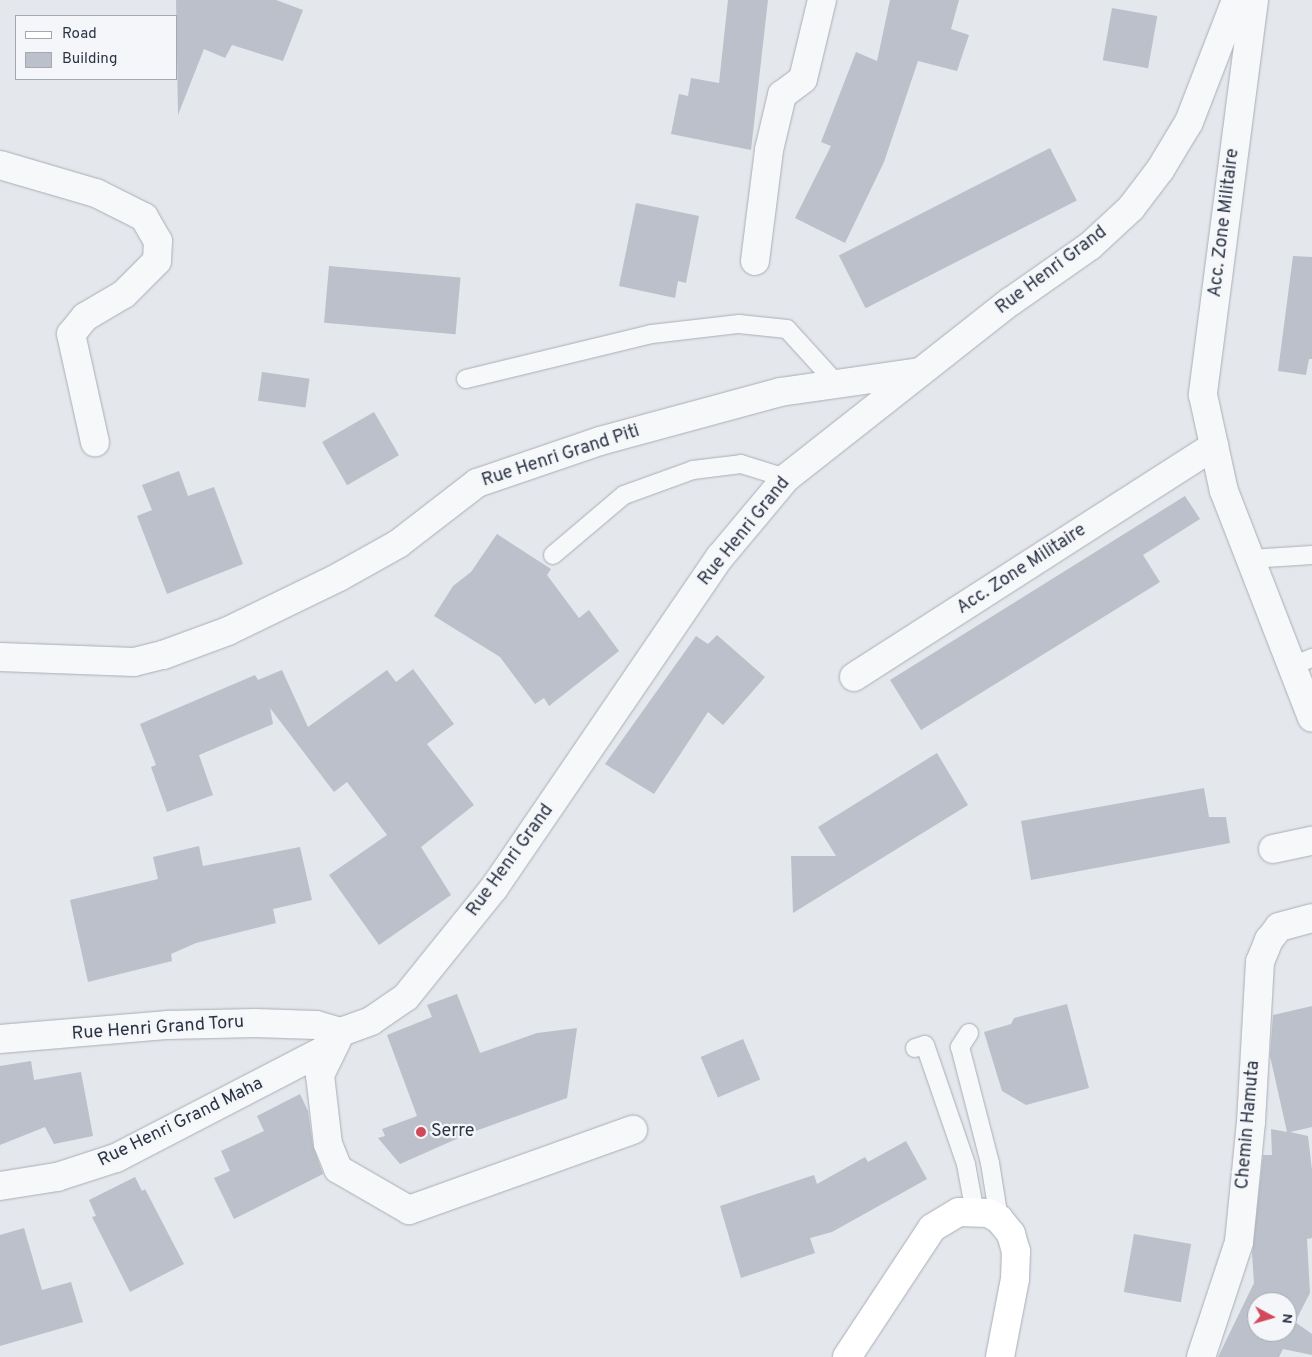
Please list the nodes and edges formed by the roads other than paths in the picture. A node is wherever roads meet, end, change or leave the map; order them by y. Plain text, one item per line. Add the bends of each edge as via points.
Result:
1 (822, 0) edge
2 (1236, 0) edge
3 (1254, 0) edge
4 (0, 165) edge
5 (755, 261) dead end
6 (922, 372) junction
7 (466, 379) dead end
8 (837, 384) junction
9 (95, 442) dead end
10 (1214, 446) junction
11 (786, 478) junction
12 (553, 555) dead end
13 (1312, 555) edge
14 (1250, 559) junction
15 (0, 657) edge
16 (1302, 662) edge
17 (854, 677) dead end
18 (1312, 718) edge
19 (1312, 841) edge
20 (1273, 849) dead end
21 (1312, 918) edge
22 (969, 1033) dead end
23 (328, 1035) junction
24 (0, 1039) edge
25 (915, 1048) dead end
26 (633, 1130) dead end
27 (0, 1186) edge
28 (987, 1216) junction
29 (848, 1357) edge
30 (1000, 1357) edge
31 (1201, 1357) edge

1 - 5 street via 803,79 782,95 769,150
2 - 6 street, Rue Henri Grand via 1189,122 1160,170 1131,208 1090,246 1010,302
3 - 10 street, Acc. Zone Militaire via 1203,395
4 - 9 street via 96,193 144,217 158,241 157,261 124,294 85,317 71,334
6 - 8 street, Rue Henri Grand Piti
6 - 11 street, Rue Henri Grand
7 - 8 lane via 652,334 739,324 787,329
8 - 15 street, Rue Henri Grand Piti via 780,392 600,441 477,483 398,544 339,578 228,630 163,655 134,662
10 - 14 street, Acc. Zone Militaire via 1224,491
10 - 17 street, Acc. Zone Militaire
11 - 12 lane via 741,464 693,470 624,496
11 - 23 street, Rue Henri Grand via 720,557 494,888 406,996 371,1021
13 - 14 lane
14 - 16 street, Acc. Zone Militaire
16 - 18 street, Acc. Zone Militaire
19 - 20 street
21 - 31 street, Chemin Hamuta via 1279,927 1269,940 1260,962 1251,1122 1239,1242
22 - 28 lane via 960,1047 990,1163
23 - 24 street, Rue Henri Grand Toru via 168,1026
23 - 26 street via 320,1075 328,1144 338,1169 364,1187 409,1210
23 - 27 street, Rue Henri Grand Maha via 116,1158 57,1177
25 - 28 lane via 925,1044
28 - 29 main road via 959,1212 932,1228
28 - 30 main road via 1011,1234 1016,1251 1015,1279

